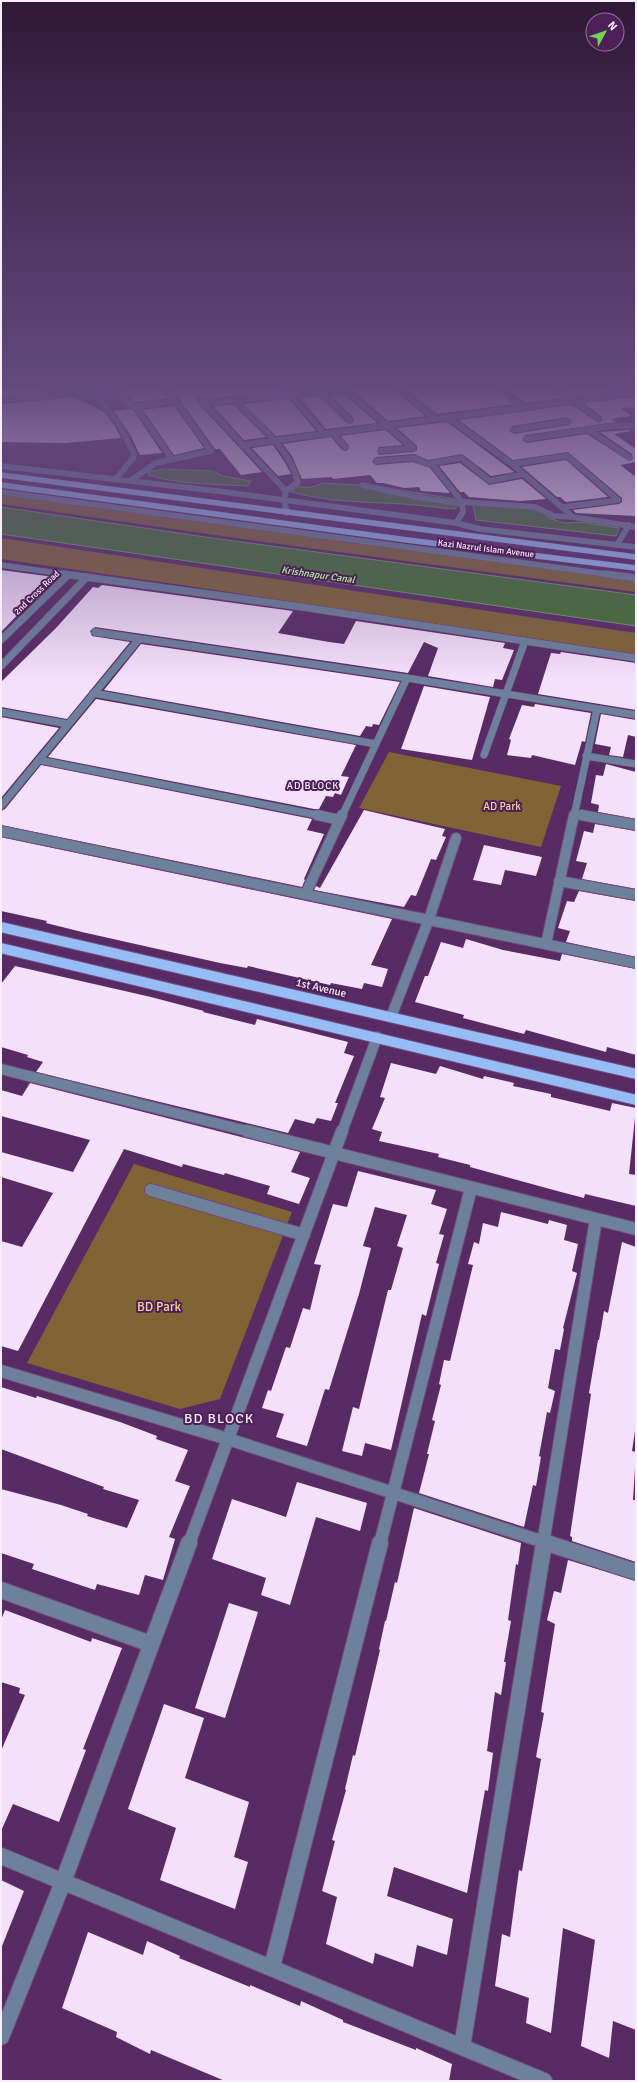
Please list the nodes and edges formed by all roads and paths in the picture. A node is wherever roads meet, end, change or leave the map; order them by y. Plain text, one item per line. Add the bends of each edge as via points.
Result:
1 (10, 486) edge
2 (85, 486) edge
3 (166, 486) edge
4 (281, 486) edge
5 (292, 486) edge
6 (367, 486) edge
7 (449, 486) edge
8 (538, 486) edge
9 (602, 486) edge
10 (286, 491) junction
11 (1, 492) edge
12 (284, 500) junction
13 (462, 503) junction
14 (564, 507) junction
15 (287, 513) junction
16 (573, 517) junction
17 (456, 523) junction
18 (629, 525) junction
19 (636, 527) edge
20 (617, 545) junction
21 (636, 547) edge
22 (636, 557) edge
23 (1, 565) edge
24 (636, 568) edge
25 (68, 575) junction
26 (87, 577) junction
27 (636, 578) edge
28 (95, 632) dead end
29 (139, 639) junction
30 (1, 640) edge
31 (525, 641) junction
32 (636, 658) edge
33 (2, 663) edge
34 (407, 678) junction
35 (93, 693) junction
36 (506, 694) junction
37 (596, 708) junction
38 (1, 712) edge
39 (636, 715) edge
40 (68, 724) junction
41 (376, 744) junction
42 (484, 755) dead end
43 (586, 756) junction
44 (39, 760) junction
45 (636, 764) edge
46 (1, 806) edge
47 (574, 814) junction
48 (340, 820) junction
49 (636, 825) edge
50 (1, 830) edge
51 (456, 838) dead end
52 (559, 881) junction
53 (306, 893) junction
54 (636, 895) edge
55 (429, 918) junction
56 (1, 927) edge
57 (546, 944) junction
58 (1, 948) edge
59 (636, 963) edge
60 (391, 1017) junction
61 (377, 1037) junction
62 (1, 1069) edge
63 (636, 1074) edge
64 (636, 1100) edge
65 (334, 1153) junction
66 (471, 1188) junction
67 (151, 1190) dead end
68 (596, 1219) junction
69 (636, 1229) edge
70 (304, 1235) junction
71 (1, 1371) edge
72 (228, 1439) junction
73 (393, 1493) junction
74 (544, 1542) junction
75 (636, 1572) edge
76 (1, 1590) edge
77 (151, 1644) junction
78 (1, 1856) edge
79 (62, 1882) junction
80 (272, 1967) junction
81 (1, 2037) edge
82 (462, 2047) junction
83 (544, 2081) edge

1 - 24 main road, Kazi Nazrul Islam Avenue
2 - 15 main road, Kazi Nazrul Islam Avenue
3 - 12 street, Kazi Nazrul Islam Avenue
4 - 10 street
5 - 10 street
6 - 13 street via 416,497
7 - 13 street
8 - 14 street
9 - 14 street via 618,500
10 - 12 street
11 - 27 street, Kazi Nazrul Islam Avenue
12 - 15 street
12 - 17 street, Kazi Nazrul Islam Avenue
13 - 16 street via 535,507 554,516
13 - 17 street via 463,512
14 - 16 street
15 - 22 main road, Kazi Nazrul Islam Avenue
16 - 18 street
17 - 20 street, Kazi Nazrul Islam Avenue via 480,529
18 - 19 street
18 - 20 street
20 - 21 street, Kazi Nazrul Islam Avenue
23 - 25 street
25 - 26 street
25 - 30 street, 2nd Cross Road
26 - 31 street
26 - 33 street
28 - 29 street
29 - 34 street
29 - 35 street
31 - 32 street
31 - 36 street
34 - 36 street
34 - 41 street
35 - 40 street
35 - 41 street
36 - 37 street
36 - 42 street
37 - 39 street
37 - 43 street
38 - 40 street
40 - 44 street
41 - 48 street
43 - 45 street
43 - 47 street
44 - 46 street
44 - 48 street
47 - 49 street
47 - 52 street
48 - 53 street
50 - 53 street
51 - 55 street
52 - 54 street
52 - 57 street
53 - 55 street
55 - 57 street
55 - 60 street
56 - 60 main road, 1st Avenue
57 - 59 street
58 - 61 main road
60 - 63 main road, 1st Avenue
61 - 64 main road
61 - 65 street
62 - 65 street
65 - 66 street
65 - 70 street
66 - 68 street
66 - 73 street
67 - 70 street
68 - 69 street
68 - 74 street
70 - 72 street
71 - 72 street
72 - 73 street
72 - 77 street
73 - 74 street
73 - 80 street
74 - 75 street
74 - 82 street
76 - 77 street
77 - 79 street
78 - 79 street
79 - 80 street
79 - 81 street
80 - 82 street
82 - 83 street

